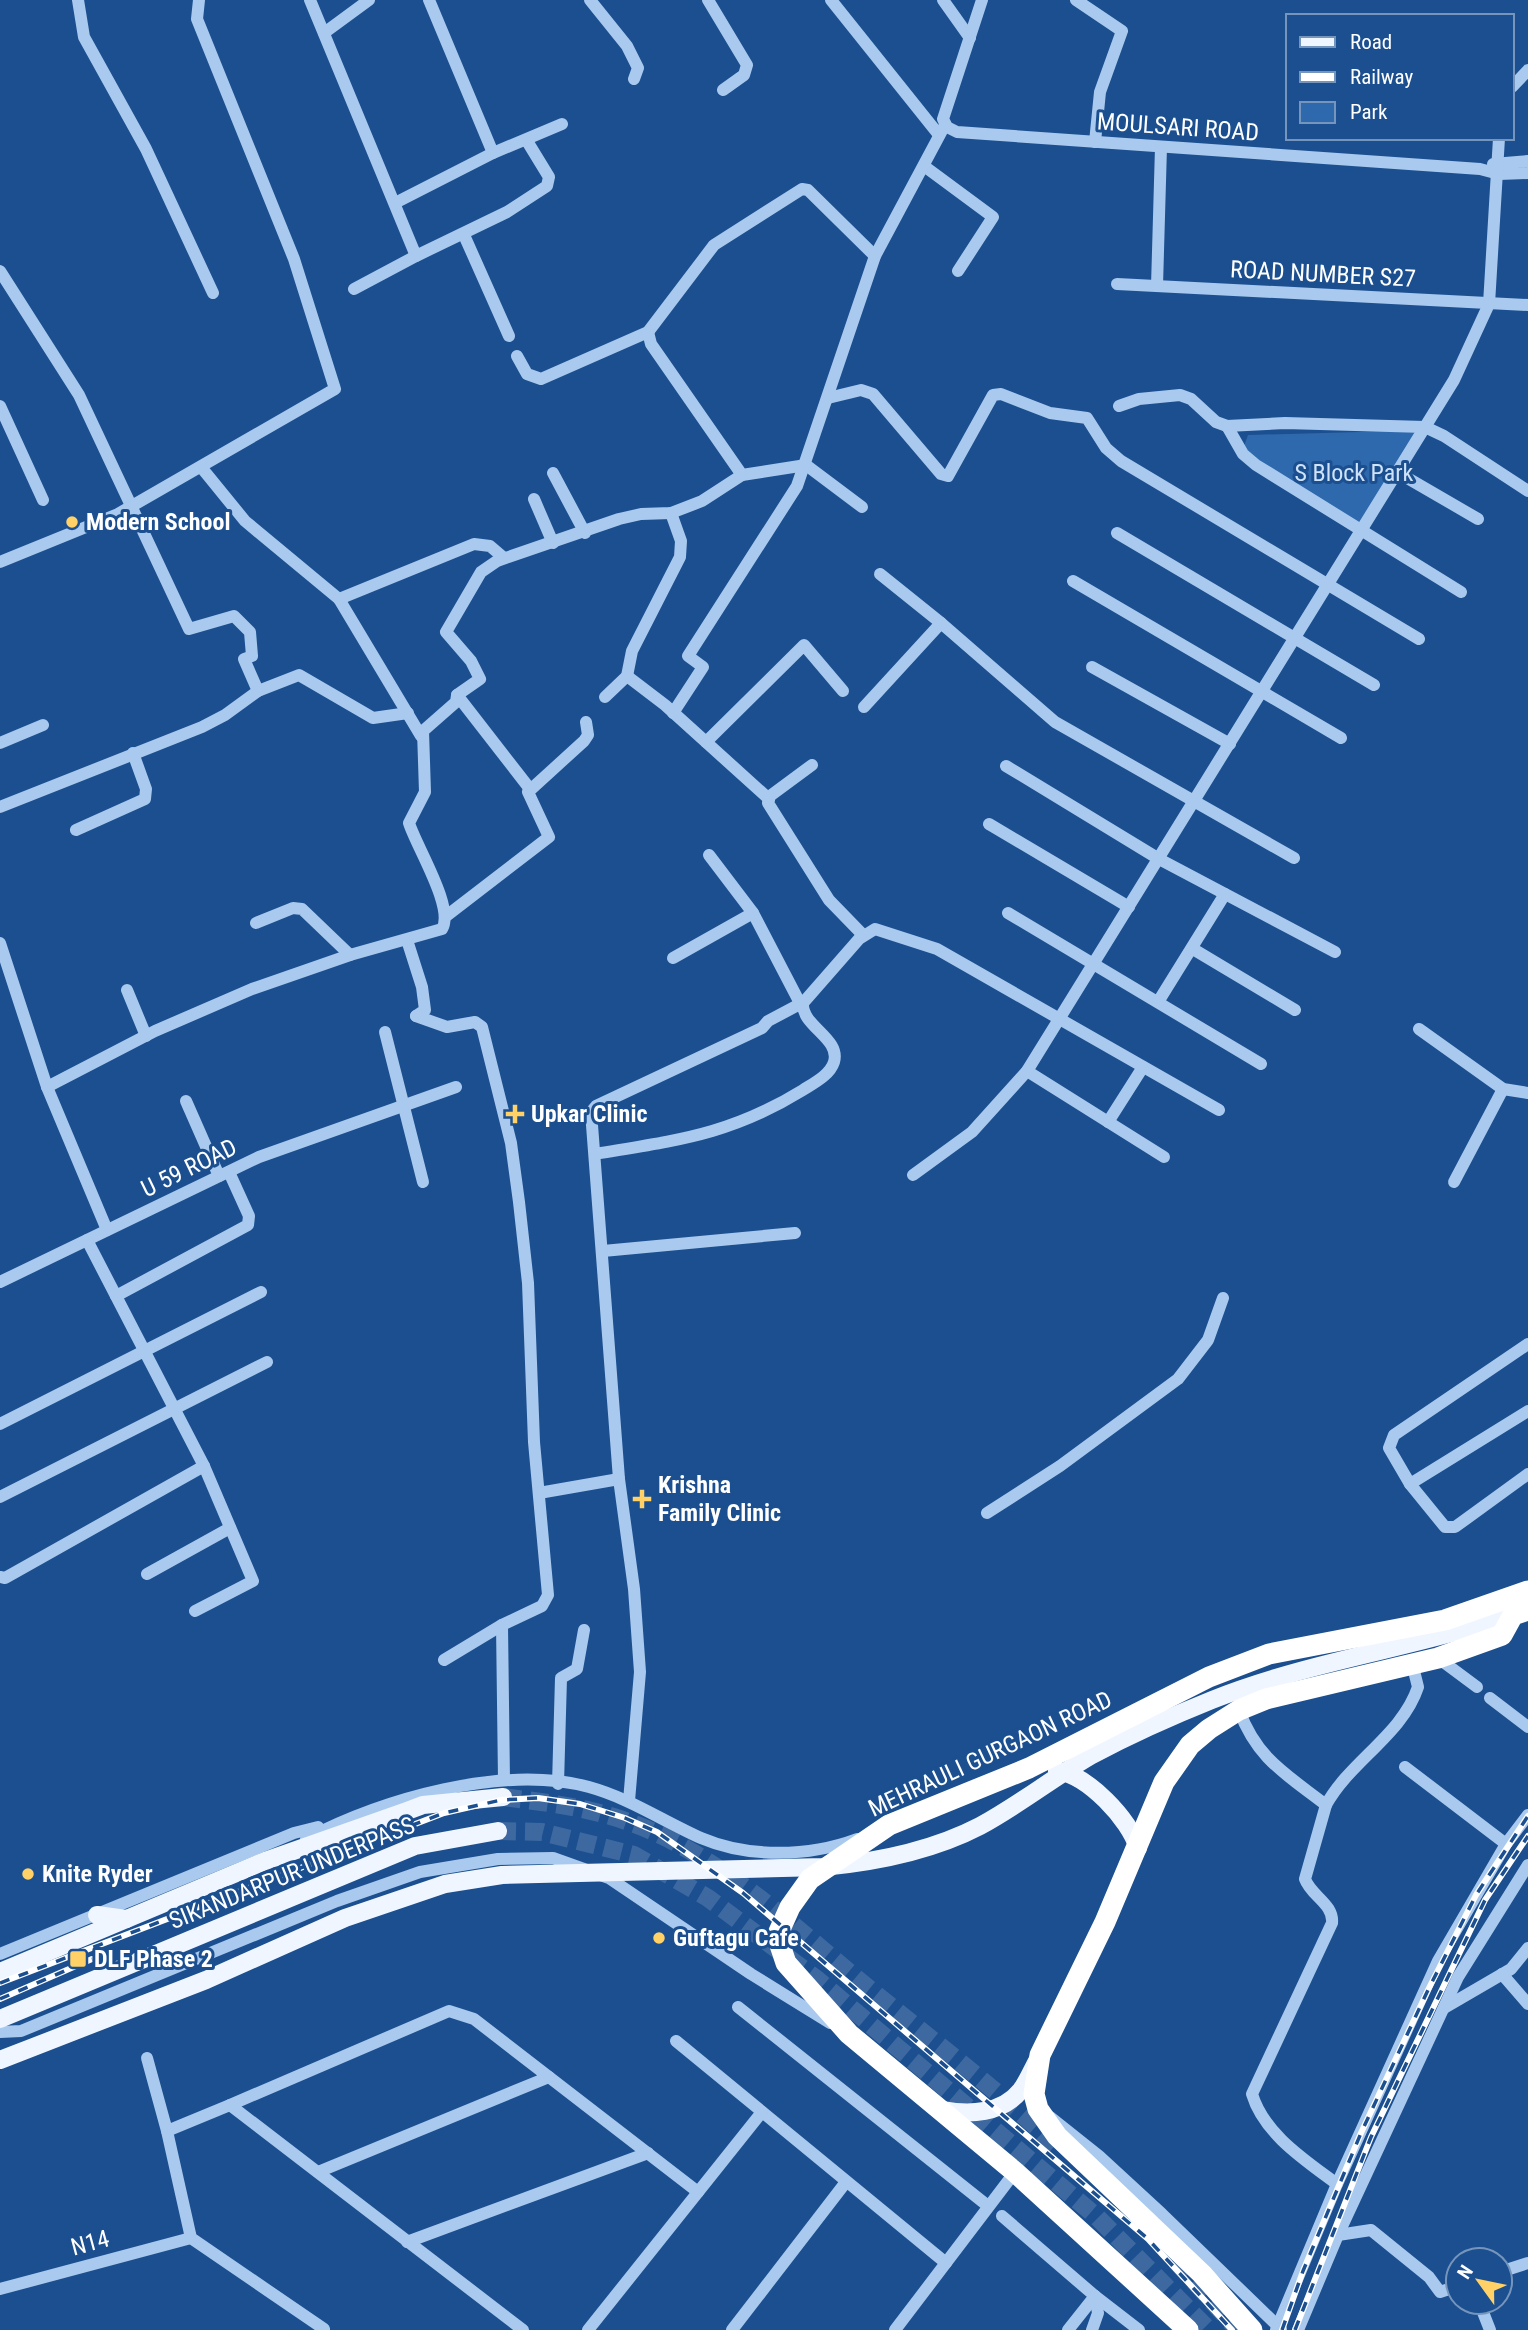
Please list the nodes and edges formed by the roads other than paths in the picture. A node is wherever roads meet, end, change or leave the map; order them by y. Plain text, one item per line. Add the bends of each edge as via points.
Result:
1 (78, 0) edge
2 (200, 0) edge
3 (310, 0) edge
4 (369, 0) edge
5 (429, 0) edge
6 (590, 0) edge
7 (708, 0) edge
8 (831, 0) edge
9 (943, 0) edge
10 (982, 0) edge
11 (1076, 0) edge
12 (324, 33) junction
13 (970, 38) junction
14 (1528, 70) edge
15 (634, 79) dead end
16 (1514, 85) edge
17 (723, 90) dead end
18 (562, 124) dead end
19 (942, 130) junction
20 (1499, 140) edge
21 (527, 141) junction
22 (1096, 142) junction
23 (1161, 147) junction
24 (493, 153) junction
25 (1528, 162) edge
26 (924, 166) junction
27 (1499, 168) junction
28 (1528, 173) edge
29 (395, 203) junction
30 (464, 235) junction
31 (416, 256) junction
32 (875, 256) junction
33 (0, 271) edge
34 (958, 271) dead end
35 (1116, 284) dead end
36 (1157, 286) junction
37 (354, 289) dead end
38 (213, 293) dead end
39 (1489, 304) junction
40 (1528, 305) edge
41 (648, 332) junction
42 (509, 335) dead end
43 (517, 356) dead end
44 (828, 398) junction
45 (0, 406) edge
46 (1119, 406) dead end
47 (1227, 426) junction
48 (1425, 427) junction
49 (806, 465) junction
50 (201, 467) junction
51 (1397, 472) junction
52 (553, 474) dead end
53 (742, 475) junction
54 (1528, 491) edge
55 (534, 499) dead end
56 (43, 500) dead end
57 (131, 507) junction
58 (862, 507) dead end
59 (671, 513) junction
60 (1478, 519) dead end
61 (1361, 531) junction
62 (585, 533) junction
63 (1117, 533) dead end
64 (553, 543) junction
65 (504, 558) junction
66 (0, 562) edge
67 (880, 574) dead end
68 (1073, 582) dead end
69 (1328, 585) junction
70 (1461, 592) dead end
71 (339, 599) junction
72 (941, 623) junction
73 (1294, 639) junction
74 (1419, 639) dead end
75 (1093, 667) dead end
76 (627, 676) junction
77 (1374, 685) dead end
78 (258, 691) junction
79 (843, 691) dead end
80 (1263, 691) junction
81 (457, 695) junction
82 (604, 697) dead end
83 (864, 707) dead end
84 (673, 712) junction
85 (408, 713) junction
86 (586, 722) dead end
87 (43, 724) dead end
88 (421, 736) junction
89 (1340, 738) dead end
90 (706, 741) junction
91 (0, 743) edge
92 (1230, 744) junction
93 (133, 753) junction
94 (812, 765) dead end
95 (1006, 766) dead end
96 (530, 789) junction
97 (769, 799) junction
98 (1194, 802) junction
99 (0, 807) edge
100 (989, 824) dead end
101 (76, 830) dead end
102 (709, 855) dead end
103 (1294, 858) dead end
104 (1159, 859) junction
105 (1225, 894) junction
106 (1129, 906) junction
107 (753, 912) junction
108 (1008, 913) dead end
109 (445, 917) junction
110 (256, 923) dead end
111 (863, 935) junction
112 (407, 940) junction
113 (0, 943) edge
114 (1193, 949) junction
115 (1335, 952) dead end
116 (350, 955) junction
117 (673, 958) dead end
118 (1095, 963) junction
119 (127, 990) dead end
120 (1158, 1002) junction
121 (801, 1006) junction
122 (1295, 1010) dead end
123 (1060, 1019) junction
124 (1419, 1029) dead end
125 (385, 1032) dead end
126 (146, 1036) junction
127 (1261, 1064) dead end
128 (1143, 1067) junction
129 (1027, 1071) junction
130 (47, 1087) junction
131 (456, 1087) dead end
132 (1503, 1089) junction
133 (1528, 1093) edge
134 (186, 1101) dead end
135 (402, 1107) junction
136 (1219, 1110) dead end
137 (1108, 1122) junction
138 (596, 1154) junction
139 (1164, 1157) dead end
140 (224, 1174) junction
141 (913, 1175) dead end
142 (423, 1182) dead end
143 (1454, 1182) dead end
144 (107, 1230) junction
145 (795, 1233) dead end
146 (88, 1240) junction
147 (603, 1251) junction
148 (0, 1282) edge
149 (261, 1292) dead end
150 (116, 1296) junction
151 (1223, 1298) dead end
152 (1528, 1344) edge
153 (144, 1349) junction
154 (267, 1362) dead end
155 (175, 1409) junction
156 (1528, 1410) edge
157 (0, 1424) edge
158 (204, 1466) junction
159 (1528, 1474) edge
160 (619, 1479) junction
161 (1410, 1485) junction
162 (540, 1493) junction
163 (0, 1497) edge
164 (986, 1513) dead end
165 (230, 1528) junction
166 (147, 1574) dead end
167 (0, 1577) edge
168 (1528, 1591) edge
169 (195, 1611) dead end
170 (1520, 1613) edge
171 (502, 1625) junction
172 (584, 1630) dead end
173 (1438, 1658) junction
174 (444, 1660) dead end
175 (1412, 1663) junction
176 (1477, 1687) dead end
177 (1490, 1698) dead end
178 (1239, 1710) junction
179 (1528, 1727) edge
180 (1405, 1767) dead end
181 (1029, 1768) junction
182 (558, 1784) junction
183 (504, 1789) junction
184 (629, 1801) junction
185 (1326, 1805) junction
186 (1528, 1815) edge
187 (340, 1822) junction
188 (890, 1825) junction
189 (498, 1831) tunnel mouth
190 (1506, 1844) junction
191 (1138, 1848) junction
192 (265, 1861) junction
193 (1528, 1865) edge
194 (97, 1915) junction
195 (126, 1919) junction
196 (1528, 1948) edge
197 (0, 1954) edge
198 (1514, 1966) junction
199 (1528, 1967) edge
200 (0, 1972) edge
201 (1502, 1975) junction
202 (1528, 2004) edge
203 (738, 2007) dead end
204 (1443, 2008) junction
205 (1, 2023) edge
206 (849, 2034) junction
207 (676, 2041) dead end
208 (1040, 2054) junction
209 (147, 2058) dead end
210 (0, 2060) edge
211 (549, 2077) junction
212 (230, 2105) junction
213 (1038, 2109) junction
214 (943, 2110) junction
215 (762, 2112) junction
216 (167, 2132) junction
217 (648, 2153) junction
218 (318, 2172) junction
219 (1015, 2172) junction
220 (846, 2182) junction
221 (1337, 2184) junction
222 (698, 2192) junction
223 (988, 2206) junction
224 (1002, 2216) dead end
225 (1318, 2229) junction
226 (1338, 2235) junction
227 (191, 2238) junction
228 (407, 2242) junction
229 (946, 2263) junction
230 (0, 2289) edge
231 (1444, 2291) edge
232 (1095, 2296) junction
233 (1279, 2329) edge
234 (323, 2330) edge
235 (523, 2330) edge
236 (587, 2330) edge
237 (732, 2330) edge
238 (895, 2330) edge
239 (1068, 2330) edge
240 (1092, 2330) edge
241 (1139, 2330) edge
242 (1188, 2330) edge
243 (1252, 2330) edge
244 (1298, 2330) edge

1 - 38 street via 84,37 146,149
2 - 50 street via 197,19 294,259 335,389
3 - 12 street
4 - 12 street
5 - 24 street
6 - 15 street via 632,54 638,71
7 - 17 street via 747,65 744,75
8 - 19 street
9 - 13 street
10 - 13 street
11 - 22 street via 1122,31 1100,92
12 - 29 street
13 - 19 street
14 - 16 street
18 - 21 street
19 - 22 street, MOULSARI ROAD
19 - 26 street
20 - 27 street
21 - 24 street
21 - 30 street via 549,177 547,186
22 - 23 street, MOULSARI ROAD
23 - 27 street, MOULSARI ROAD
23 - 36 street
24 - 29 street
25 - 27 street, MOULSARI ROAD
26 - 32 street
26 - 34 street via 993,216
27 - 28 street, MOULSARI ROAD
27 - 39 street
29 - 31 street
30 - 31 street
30 - 42 street
31 - 37 street
32 - 41 street via 802,189 720,240
32 - 44 street
33 - 57 street via 79,395
35 - 36 street, ROAD NUMBER S27
36 - 39 street, ROAD NUMBER S27
39 - 40 street, ROAD NUMBER S27
39 - 48 street via 1454,380
41 - 43 street via 541,379 527,374
41 - 53 street via 651,344
44 - 49 street
44 - 69 street via 861,390 873,394 944,476 951,473 993,395 1050,413 1080,415 1121,461
45 - 56 street
46 - 47 street via 1139,399 1180,396
47 - 48 street
47 - 61 street via 1248,458
48 - 51 street
48 - 54 street
49 - 53 street
49 - 58 street
49 - 84 street via 786,508 688,656 704,667
50 - 57 street
50 - 71 street via 245,520
51 - 60 street
51 - 61 street
52 - 62 street
53 - 59 street via 702,501
55 - 64 street
57 - 66 street
57 - 78 street via 189,629 234,617 250,632 252,656 244,659
59 - 62 street via 629,516
59 - 76 street via 681,541 680,557 632,651
61 - 69 street
61 - 70 street
62 - 64 street
63 - 73 street
64 - 65 street
65 - 71 street via 490,546 474,544
65 - 81 street via 481,572 447,628 450,640 480,678
67 - 72 street
68 - 80 street
69 - 73 street
69 - 74 street
71 - 85 street
72 - 83 street
72 - 98 street via 1055,722
73 - 77 street
73 - 80 street
75 - 92 street
76 - 82 street
76 - 84 street
78 - 85 street via 299,675 373,718
78 - 93 street via 212,722
79 - 90 street via 804,645
80 - 89 street
80 - 92 street
81 - 88 street via 456,702
81 - 96 street
84 - 90 street
85 - 88 street
86 - 96 street via 584,741
87 - 91 street
88 - 109 street via 425,792 409,823 427,859
90 - 97 street
92 - 98 street
93 - 99 street
93 - 101 street via 145,799
94 - 97 street
95 - 104 street
96 - 109 street via 528,797 549,837
97 - 111 street via 769,806 829,900
98 - 103 street
98 - 104 street
100 - 106 street
102 - 107 street
104 - 105 street
104 - 106 street
105 - 114 street
105 - 115 street
106 - 118 street
107 - 117 street
107 - 121 street
108 - 118 street
109 - 112 street via 438,932
110 - 116 street via 293,908 302,909
111 - 121 street
111 - 123 street via 881,930 937,949
112 - 116 street
112 - 162 street via 424,998 425,1010 416,1016 440,1026 478,1023 500,1096 528,1283
113 - 130 street
114 - 120 street
114 - 122 street
116 - 126 street via 242,993
118 - 120 street
118 - 123 street
119 - 126 street
120 - 127 street
121 - 138 street via 596,1106 591,1116
121 - 138 street via 835,1054 831,1069 819,1080 776,1106 718,1131
123 - 128 street
123 - 129 street
124 - 132 street
125 - 135 street
126 - 130 street
128 - 136 street
128 - 137 street
129 - 137 street
129 - 141 street via 972,1132
130 - 144 street
131 - 135 street, U 59 ROAD
132 - 133 street
132 - 143 street
134 - 140 street
135 - 140 street, U 59 ROAD via 259,1157
135 - 142 street
137 - 139 street
138 - 147 street
140 - 144 street, U 59 ROAD
140 - 150 street via 249,1216 248,1225
144 - 146 street, U 59 ROAD
145 - 147 street
146 - 148 street, U 59 ROAD
146 - 150 street
147 - 160 street
149 - 153 street
150 - 153 street
151 - 164 street via 1208,1340 1178,1379 1060,1466
152 - 161 street via 1394,1435 1389,1448
153 - 155 street
153 - 157 street
154 - 155 street
155 - 158 street
155 - 163 street
156 - 161 street
158 - 165 street
158 - 167 street
159 - 161 street via 1450,1528 1440,1524
160 - 162 street
160 - 184 street via 640,1672
162 - 171 street via 548,1595 542,1606
165 - 166 street
165 - 169 street via 253,1581
168 - 181 highway, MEHRAULI GURGAON ROAD via 1445,1620 1269,1654 1209,1677
170 - 173 highway via 1502,1635
170 - 210 main road via 1451,1636 1276,1678 1212,1700 1093,1755 979,1826 931,1846 874,1862 823,1867 502,1875 445,1884 345,1918 206,1980
171 - 174 street
171 - 183 street
172 - 182 street via 577,1669 561,1678
173 - 175 highway
173 - 176 street
175 - 178 highway via 1266,1699
175 - 185 street via 1418,1686 1415,1696 1374,1749 1336,1787
177 - 179 street
178 - 185 street via 1257,1749
178 - 191 highway via 1190,1745 1164,1782
180 - 190 street
181 - 188 highway, MEHRAULI GURGAON ROAD
181 - 191 main road via 1063,1772 1093,1791 1124,1817
182 - 183 street
182 - 184 street via 586,1787
183 - 187 street via 409,1797
183 - 192 main road, SIKANDARPUR UNDERPASS via 423,1805
184 - 188 street via 702,1838 741,1851 817,1850
185 - 221 street via 1305,1879 1333,1915 1332,1923 1252,2094 1263,2119 1277,2134
186 - 190 street
187 - 192 street
187 - 194 street via 294,1833
188 - 206 highway, MEHRAULI GURGAON ROAD via 810,1879 777,1936 786,1963
189 - 205 main road, SIKANDARPUR UNDERPASS via 415,1846
190 - 221 street via 1438,1961
191 - 208 highway
192 - 195 main road, SIKANDARPUR UNDERPASS
193 - 204 street
194 - 195 main road
194 - 197 street
195 - 200 main road, SIKANDARPUR UNDERPASS
196 - 198 street
198 - 199 street
198 - 201 street
201 - 202 street
201 - 204 street
203 - 223 street
204 - 226 street
205 - 206 street via 21,2031 337,1901 421,1872 498,1858 553,1858 609,1878
206 - 214 highway, MEHRAULI GURGAON ROAD
207 - 215 street
208 - 213 highway via 1034,2094
208 - 214 main road via 1020,2092 991,2110 966,2114
209 - 216 street
211 - 212 street via 474,2019 449,2011
211 - 217 street
211 - 218 street
212 - 216 street
212 - 218 street
213 - 233 street via 1099,2156
213 - 243 highway via 1057,2136 1202,2274
214 - 219 highway, MEHRAULI GURGAON ROAD
215 - 220 street
215 - 222 street
216 - 227 street
217 - 222 street
217 - 228 street
218 - 228 street
219 - 223 street
219 - 242 highway, MEHRAULI GURGAON ROAD
220 - 229 street
220 - 237 street
221 - 225 street
222 - 236 street
223 - 229 street
224 - 232 street
225 - 226 street
225 - 233 street
226 - 231 street via 1371,2230 1429,2277 1440,2292
226 - 244 street
227 - 230 street, N14
227 - 234 street
228 - 235 street
229 - 238 street
232 - 239 street
232 - 240 street via 1098,2313
232 - 241 street

